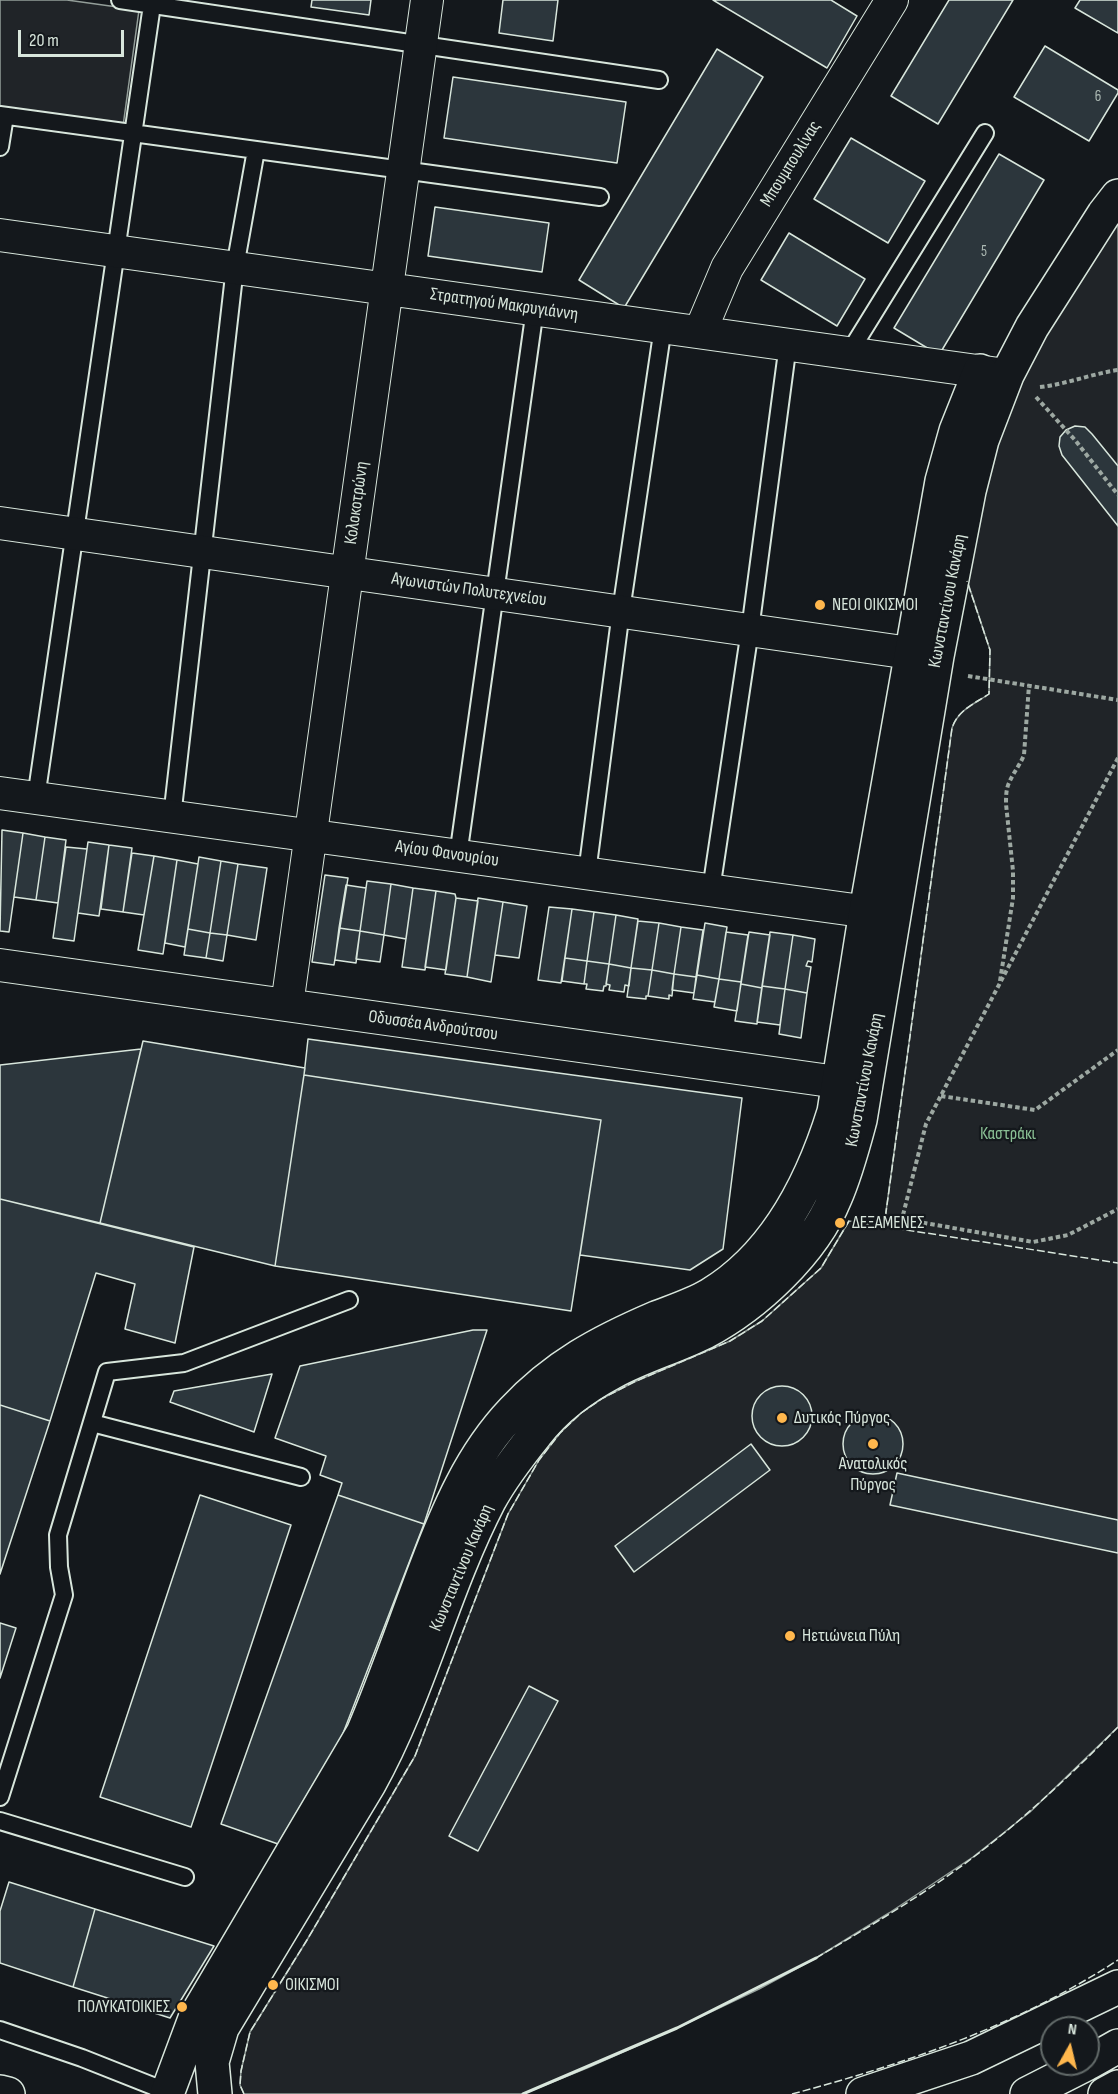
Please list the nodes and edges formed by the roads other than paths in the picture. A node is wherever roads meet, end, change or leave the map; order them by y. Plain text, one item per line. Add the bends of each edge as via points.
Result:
1 (120, 0) edge
2 (427, 0) edge
3 (892, 0) edge
4 (152, 5) junction
5 (421, 44) junction
6 (659, 80) dead end
7 (2, 116) edge
8 (985, 133) dead end
9 (134, 134) junction
10 (0, 147) edge
11 (256, 150) junction
12 (403, 170) junction
13 (1118, 196) edge
14 (600, 197) dead end
15 (0, 236) edge
16 (115, 251) junction
17 (235, 267) junction
18 (387, 288) junction
19 (535, 309) junction
20 (663, 327) junction
21 (699, 332) junction
22 (788, 344) junction
23 (849, 353) junction
24 (993, 373) junction
25 (0, 523) edge
26 (76, 534) junction
27 (203, 552) junction
28 (347, 572) junction
29 (496, 594) junction
30 (621, 611) junction
31 (750, 630) junction
32 (928, 660) junction
33 (0, 793) edge
34 (36, 798) junction
35 (172, 817) junction
36 (311, 836) junction
37 (458, 856) junction
38 (587, 873) junction
39 (711, 890) junction
40 (880, 913) junction
41 (0, 965) edge
42 (287, 1005) junction
43 (853, 1084) junction
44 (349, 1300) dead end
45 (92, 1423) junction
46 (301, 1477) dead end
47 (0, 1797) edge
48 (0, 1821) edge
49 (185, 1877) dead end
50 (1118, 1987) edge
51 (0, 2030) edge
52 (1118, 2046) edge
53 (1100, 2056) edge
54 (1062, 2076) edge
55 (1118, 2087) edge
56 (0, 2092) edge
57 (168, 2093) edge
58 (8, 2094) edge
59 (215, 2094) edge
60 (863, 2094) edge
61 (1027, 2094) edge
62 (1105, 2094) edge

1 - 4 lane
2 - 5 street, Κολοκοτρώνη
3 - 21 street, Μπουμπουλίνας via 728,268
4 - 5 lane
4 - 9 lane
5 - 6 lane
5 - 12 street, Κολοκοτρώνη
7 - 9 lane
7 - 10 lane
8 - 23 lane
9 - 11 lane
9 - 16 lane
11 - 12 lane
11 - 17 lane
12 - 14 lane
12 - 18 street, Κολοκοτρώνη
13 - 24 street, Κωνσταντίνου Κανάρη via 1032,327
15 - 16 street, Στρατηγού Μακρυγιάννη
16 - 17 street, Στρατηγού Μακρυγιάννη
16 - 26 lane
17 - 18 street, Στρατηγού Μακρυγιάννη
17 - 27 lane
18 - 19 street, Στρατηγού Μακρυγιάννη
18 - 28 street, Κολοκοτρώνη
19 - 20 street, Στρατηγού Μακρυγιάννη
19 - 29 lane
20 - 21 street, Στρατηγού Μακρυγιάννη
20 - 30 lane
21 - 22 street, Στρατηγού Μακρυγιάννη
22 - 23 street, Στρατηγού Μακρυγιάννη
22 - 31 lane
23 - 24 street, Στρατηγού Μακρυγιάννη
24 - 32 street, Κωνσταντίνου Κανάρη via 956,431 942,482
25 - 26 street, Αγωνιστών Πολυτεχνείου
26 - 27 street, Αγωνιστών Πολυτεχνείου
26 - 34 lane
27 - 28 street, Αγωνιστών Πολυτεχνείου
27 - 35 lane
28 - 29 street, Αγωνιστών Πολυτεχνείου
28 - 36 street, Κολοκοτρώνη
29 - 30 street, Αγωνιστών Πολυτεχνείου
29 - 37 lane
30 - 31 street, Αγωνιστών Πολυτεχνείου
30 - 38 lane
31 - 32 street, Αγωνιστών Πολυτεχνείου
31 - 39 lane
32 - 40 street, Κωνσταντίνου Κανάρη
33 - 34 street, Αγίου Φανουρίου
34 - 35 street, Αγίου Φανουρίου
35 - 36 street, Αγίου Φανουρίου
36 - 37 street, Αγίου Φανουρίου
36 - 42 street, Κολοκοτρώνη
37 - 38 street, Αγίου Φανουρίου
38 - 39 street, Αγίου Φανουρίου
39 - 40 street, Αγίου Φανουρίου
40 - 43 street, Κωνσταντίνου Κανάρη
41 - 42 street, Οδυσσέα Ανδρούτσου
42 - 43 street, Οδυσσέα Ανδρούτσου
43 - 57 street, Κωνσταντίνου Κανάρη via 834,1112 810,1177 789,1216 739,1274 697,1303 600,1344 567,1363 533,1391 492,1435 443,1522 363,1733 196,2016
43 - 59 street, Κωνσταντίνου Κανάρη via 852,1150 835,1198 797,1256 759,1295 705,1332 614,1372 566,1403 537,1431 490,1499 389,1748 222,2028 212,2062
44 - 45 lane via 184,1363 107,1372
45 - 46 lane
45 - 47 lane via 58,1535 58,1567 64,1595
48 - 49 lane
50 - 60 street via 971,2058
51 - 57 lane
52 - 53 street
54 - 61 street
55 - 62 street
56 - 58 street

